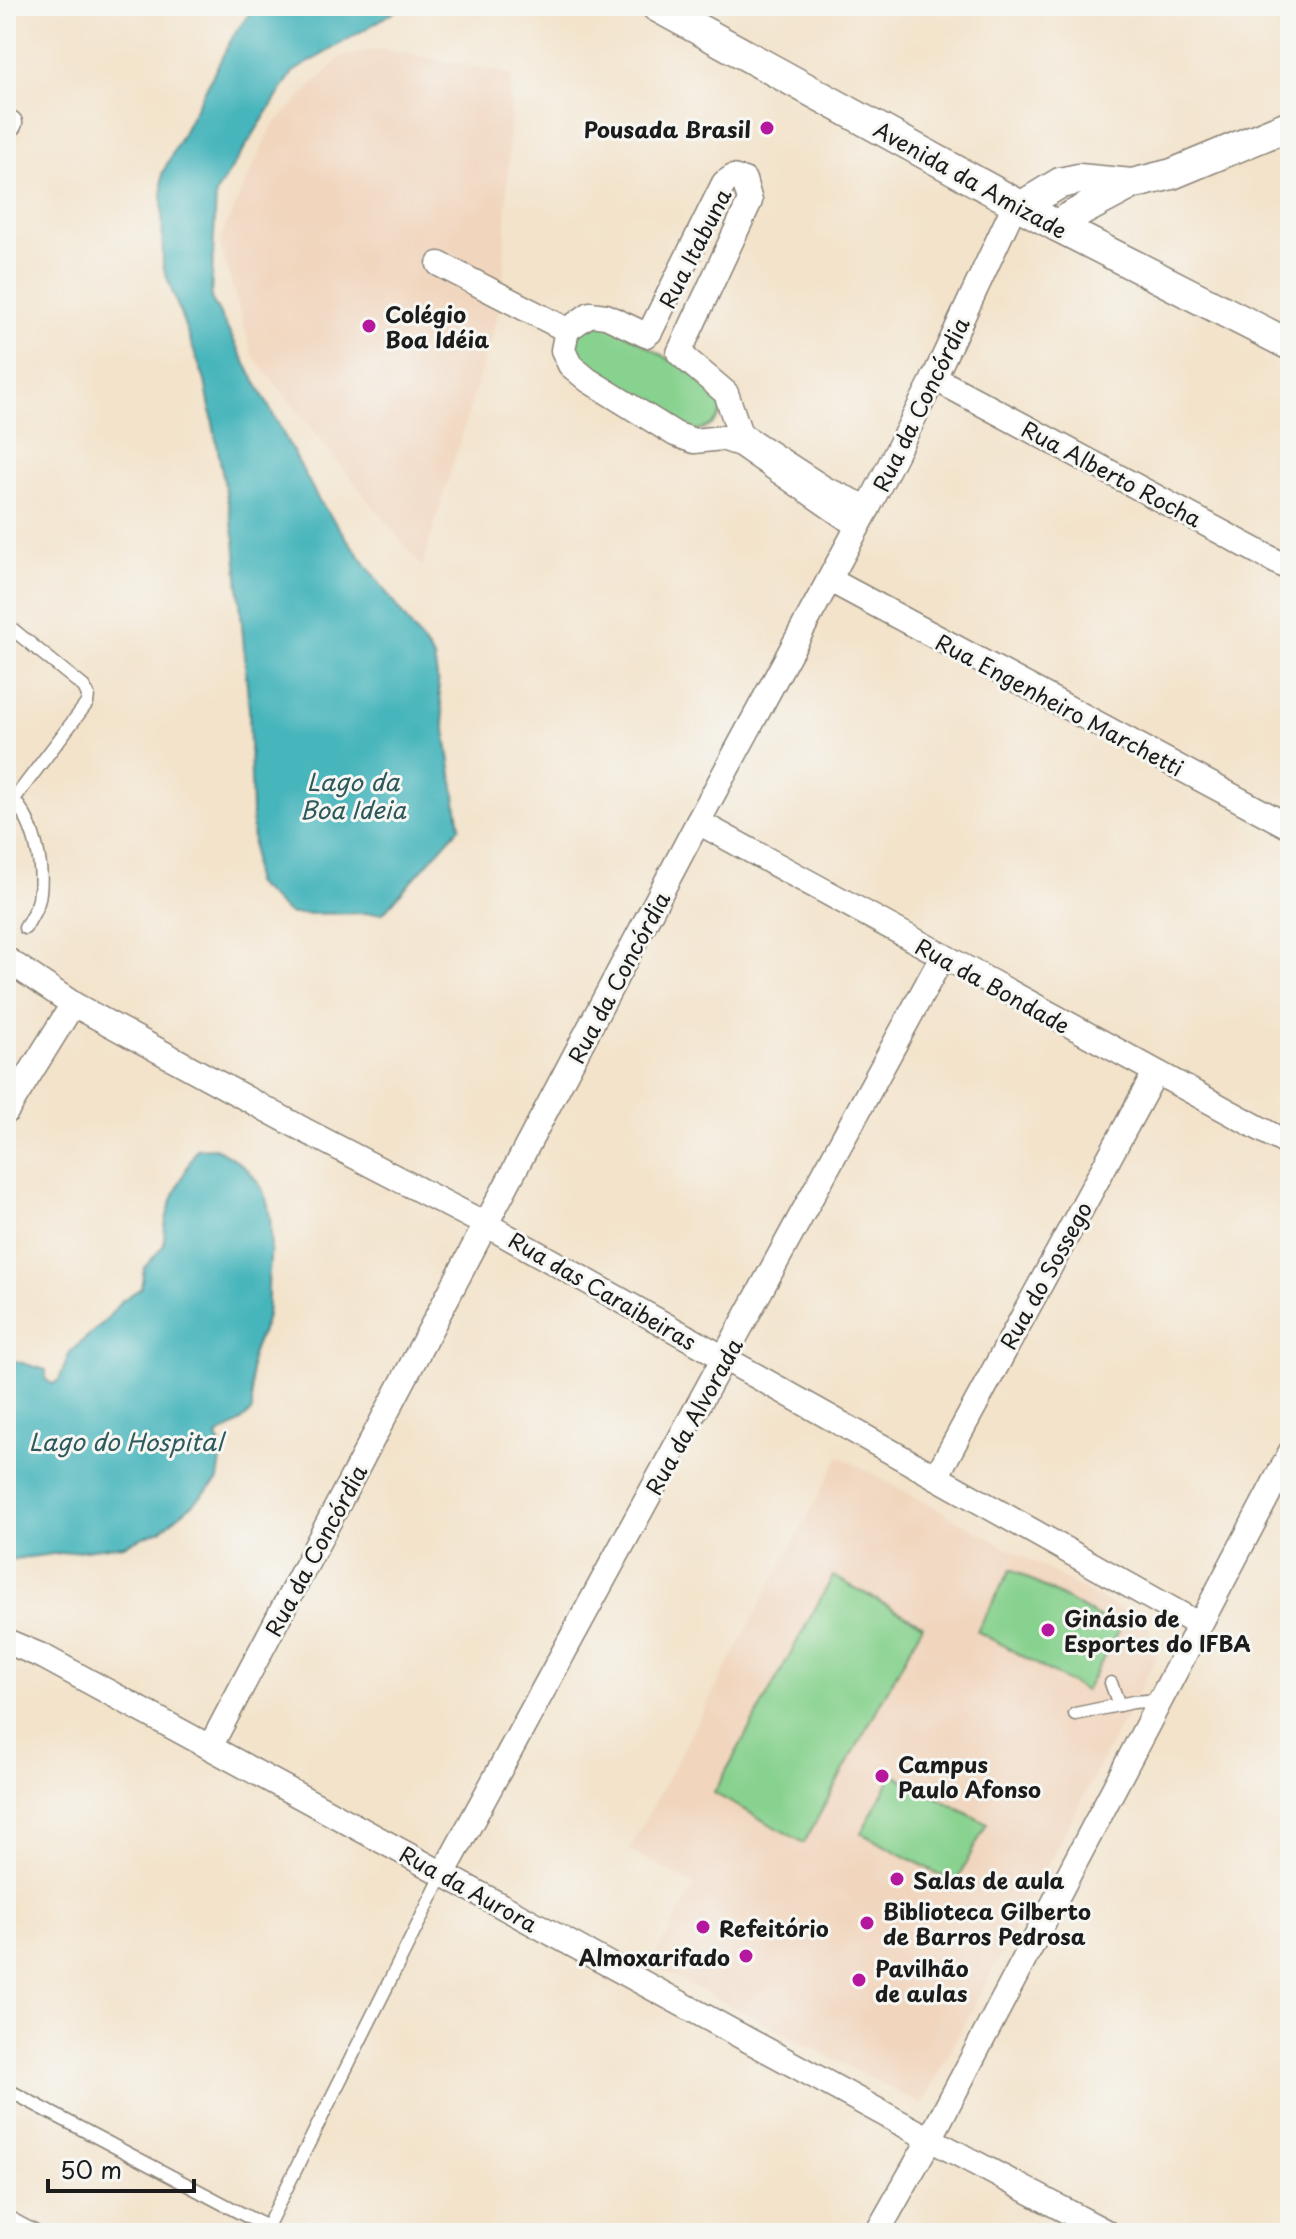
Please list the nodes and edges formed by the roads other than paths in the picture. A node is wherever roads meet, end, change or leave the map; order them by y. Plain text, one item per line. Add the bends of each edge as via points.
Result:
1 (656, 6) edge
2 (1290, 125) edge
3 (1132, 184) junction
4 (1019, 204) junction
5 (1057, 226) junction
6 (439, 264) dead end
7 (567, 330) junction
8 (1290, 345) edge
9 (934, 378) junction
10 (863, 517) junction
11 (1290, 569) edge
12 (830, 580) junction
13 (6, 624) edge
14 (10, 796) edge
15 (698, 822) junction
16 (1290, 827) edge
17 (25, 928) dead end
18 (942, 957) junction
19 (6, 959) edge
20 (73, 1004) junction
21 (1155, 1073) junction
22 (6, 1112) edge
23 (1290, 1145) edge
24 (487, 1225) junction
25 (724, 1360) junction
26 (1290, 1453) edge
27 (936, 1477) junction
28 (1198, 1624) junction
29 (6, 1641) edge
30 (1111, 1683) dead end
31 (1160, 1700) junction
32 (1119, 1705) junction
33 (1075, 1714) dead end
34 (210, 1747) junction
35 (443, 1874) junction
36 (6, 2089) edge
37 (930, 2139) junction
38 (6, 2216) edge
39 (265, 2230) edge
40 (38, 2233) edge
41 (877, 2233) edge
42 (1108, 2233) edge

1 - 4 street, Avenida da Amizade
2 - 3 street via 1172,174
3 - 4 street via 1079,179
3 - 5 street
4 - 5 street, Avenida da Amizade
4 - 9 street, Rua da Concórdia
5 - 8 street, Avenida da Amizade
6 - 7 street
7 - 10 street via 563,350 570,365 588,380 675,434 694,441 722,438 740,444
7 - 10 street, Rua Itabuna via 590,314 646,335 650,332 724,183 733,177 744,180 750,201 679,353 726,393 740,434
9 - 10 street, Rua da Concórdia
9 - 11 street, Rua Alberto Rocha
10 - 12 street, Rua da Concórdia
12 - 15 street, Rua da Concórdia
12 - 16 street, Rua Engenheiro Marchetti
13 - 14 lane via 88,695 87,703
14 - 17 lane via 36,845 41,880 39,903
15 - 18 street, Rua da Bondade
15 - 24 street, Rua da Concórdia
18 - 21 street, Rua da Bondade
18 - 25 street, Rua da Alvorada
19 - 20 street, Rua das Caraibeiras
20 - 22 street
20 - 24 street, Rua das Caraibeiras
21 - 23 street, Rua da Bondade
21 - 27 street, Rua do Sossego
24 - 25 street, Rua das Caraibeiras
24 - 34 street, Rua da Concórdia
25 - 27 street, Rua das Caraibeiras
25 - 35 street, Rua da Alvorada
26 - 28 street
27 - 28 street, Rua das Caraibeiras
28 - 31 street
29 - 34 street, Rua da Aurora
30 - 32 lane
31 - 32 lane
31 - 37 street
32 - 33 lane
34 - 35 street, Rua da Aurora
35 - 37 street, Rua da Aurora
35 - 39 lane
36 - 39 lane
37 - 41 street
37 - 42 street, Rua da Aurora
38 - 40 lane

